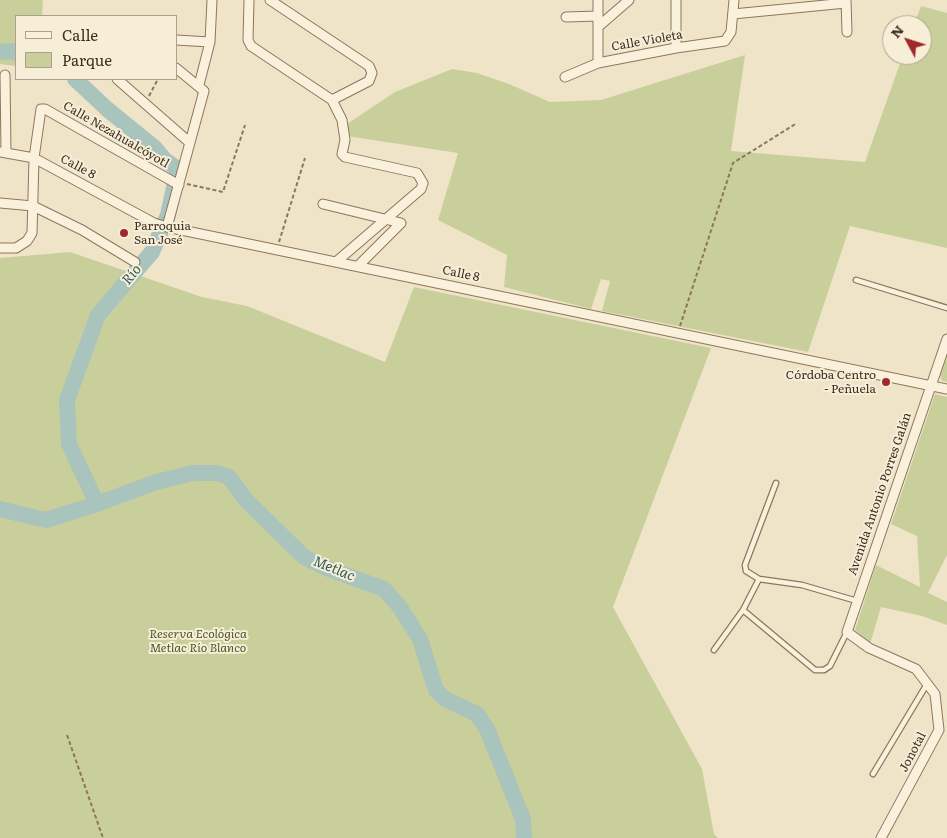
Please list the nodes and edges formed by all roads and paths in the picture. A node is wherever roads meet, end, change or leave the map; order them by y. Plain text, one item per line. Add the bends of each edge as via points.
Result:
1 (212, 0) edge
2 (249, 0) edge
3 (270, 0) edge
4 (598, 0) edge
5 (629, 0) edge
6 (676, 0) edge
7 (734, 0) edge
8 (846, 2) edge
9 (802, 3) edge
10 (733, 14) junction
11 (598, 16) junction
12 (566, 17) dead end
13 (598, 26) junction
14 (847, 32) dead end
15 (178, 40) edge
16 (210, 42) junction
17 (676, 48) junction
18 (598, 63) junction
19 (178, 69) edge
20 (5, 75) dead end
21 (566, 77) dead end
22 (118, 80) edge
23 (157, 80) edge
24 (199, 85) junction
25 (332, 100) junction
26 (145, 102) junction
27 (796, 123) dead end
28 (244, 126) dead end
29 (189, 142) junction
30 (3, 152) edge
31 (34, 158) junction
32 (305, 158) dead end
33 (179, 184) junction
34 (0, 203) edge
35 (323, 204) dead end
36 (33, 206) junction
37 (386, 219) junction
38 (167, 227) junction
39 (0, 248) edge
40 (276, 250) junction
41 (134, 262) dead end
42 (336, 262) junction
43 (358, 266) junction
44 (856, 280) dead end
45 (947, 308) edge
46 (678, 333) junction
47 (947, 339) edge
48 (931, 386) junction
49 (947, 390) edge
50 (776, 483) dead end
51 (759, 579) junction
52 (857, 601) junction
53 (743, 610) junction
54 (847, 632) junction
55 (714, 650) dead end
56 (927, 684) junction
57 (67, 735) dead end
58 (873, 774) dead end
59 (103, 838) edge
60 (881, 838) edge

1 - 16 street
2 - 25 street via 248,40 251,46
3 - 25 street via 369,66 372,73 369,81
4 - 11 street
5 - 13 street
6 - 17 street
7 - 10 street
8 - 9 street
8 - 14 street
9 - 10 street
10 - 17 street, Calle Violeta via 731,32 725,42
11 - 12 street
11 - 13 street
13 - 18 street
15 - 16 street
16 - 24 street
17 - 18 street, Calle Violeta
18 - 21 street, Calle Violeta
19 - 24 street
20 - 30 street
22 - 26 street
23 - 26 path
24 - 29 street via 204,90
25 - 37 street via 342,120 346,140 342,154 345,157 417,173 421,177 421,190
26 - 29 street
27 - 46 path via 733,163
28 - 33 path via 223,192
29 - 33 street
30 - 31 street, Calle 8
31 - 33 street, Calle Nezahualcóyotl via 41,109 45,109
31 - 36 street
31 - 38 street, Calle 8
32 - 40 path
33 - 38 street
34 - 36 street
35 - 37 street
36 - 39 street via 32,233 27,241 16,248
36 - 41 street via 82,230
37 - 42 street
37 - 43 street via 401,223
38 - 40 street, Calle 8
40 - 42 street, Calle 8
42 - 43 street, Calle 8
43 - 46 street, Calle 8
44 - 45 lane
46 - 48 street, Calle 8
47 - 48 street, Avenida Antonio Porres Galán
48 - 49 street, Calle 8
48 - 52 street, Avenida Antonio Porres Galán
50 - 51 lane via 745,565 746,572
51 - 52 lane via 802,585
51 - 53 lane
52 - 54 street, Avenida Antonio Porres Galán
53 - 54 lane via 815,670 830,666
53 - 55 lane
54 - 56 street, Jonotal via 869,648 916,669
56 - 58 lane
56 - 60 street, Jonotal via 935,694 939,730
57 - 59 path

